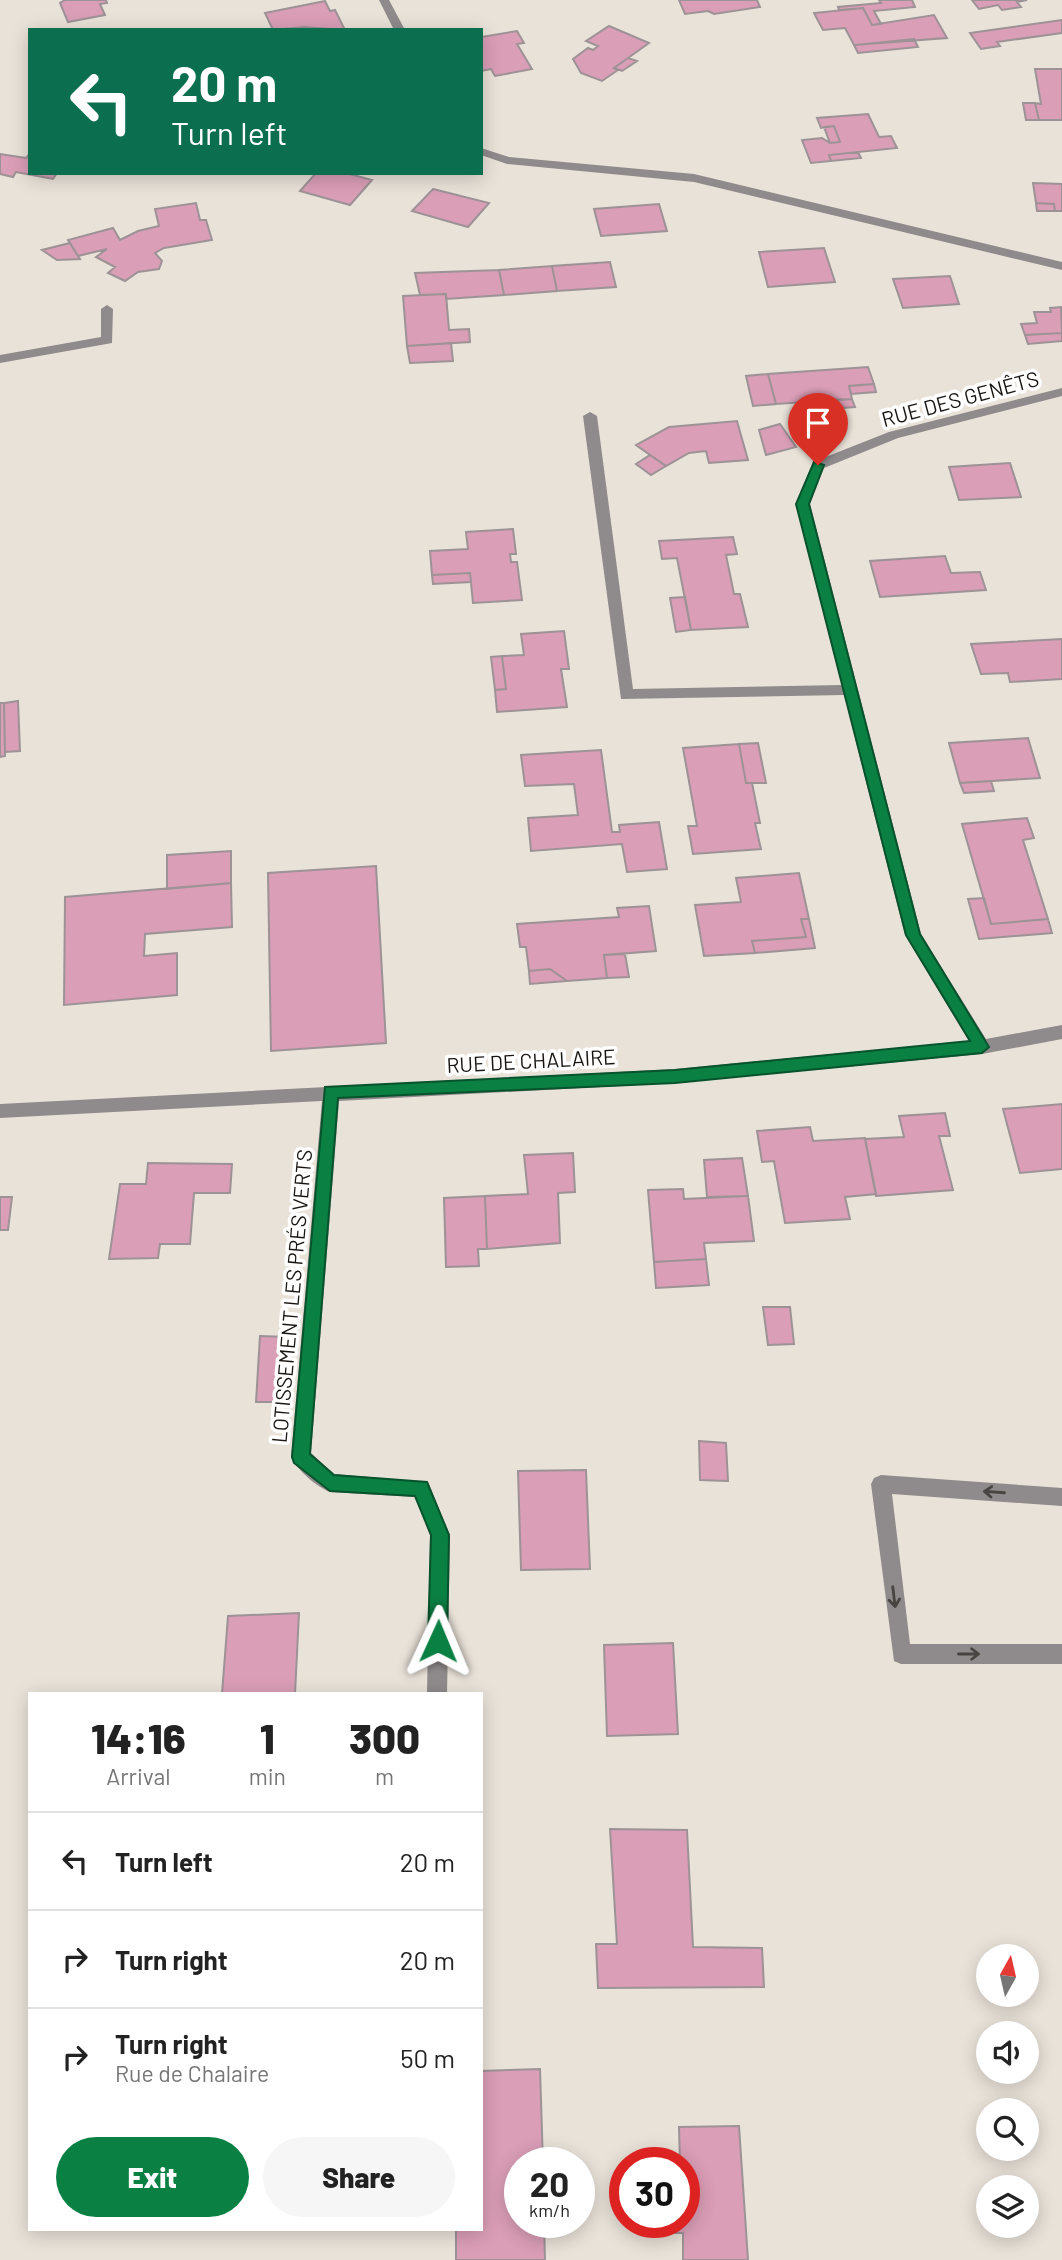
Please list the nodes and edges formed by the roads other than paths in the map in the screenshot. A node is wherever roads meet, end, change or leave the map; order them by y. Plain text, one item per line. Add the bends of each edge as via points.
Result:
1 (384, 0) edge
2 (399, 28) edge
3 (483, 152) edge
4 (1062, 266) edge
5 (107, 309) dead end
6 (0, 359) edge
7 (1062, 392) edge
8 (590, 416) dead end
9 (850, 690) junction
10 (1062, 1032) edge
11 (982, 1047) junction
12 (331, 1092) junction
13 (0, 1111) edge
14 (1062, 1497) edge
15 (1062, 1654) edge
16 (437, 1692) edge

1 - 2 street
3 - 4 street via 507,160 694,178
5 - 6 street via 107,340
7 - 9 street, RUE DES GENÊTS via 894,435 818,465 803,504
8 - 9 street via 626,695
9 - 11 street, RUE DES GENÊTS via 913,935
10 - 11 street, RUE DE CHALAIRE
11 - 12 street, RUE DE CHALAIRE via 675,1076
12 - 13 street, RUE DE CHALAIRE
12 - 16 street, LOTISSEMENT LES PRÉS VERTS via 301,1457 330,1483 421,1488 440,1535
14 -> 15 street via 881,1484 901,1654

